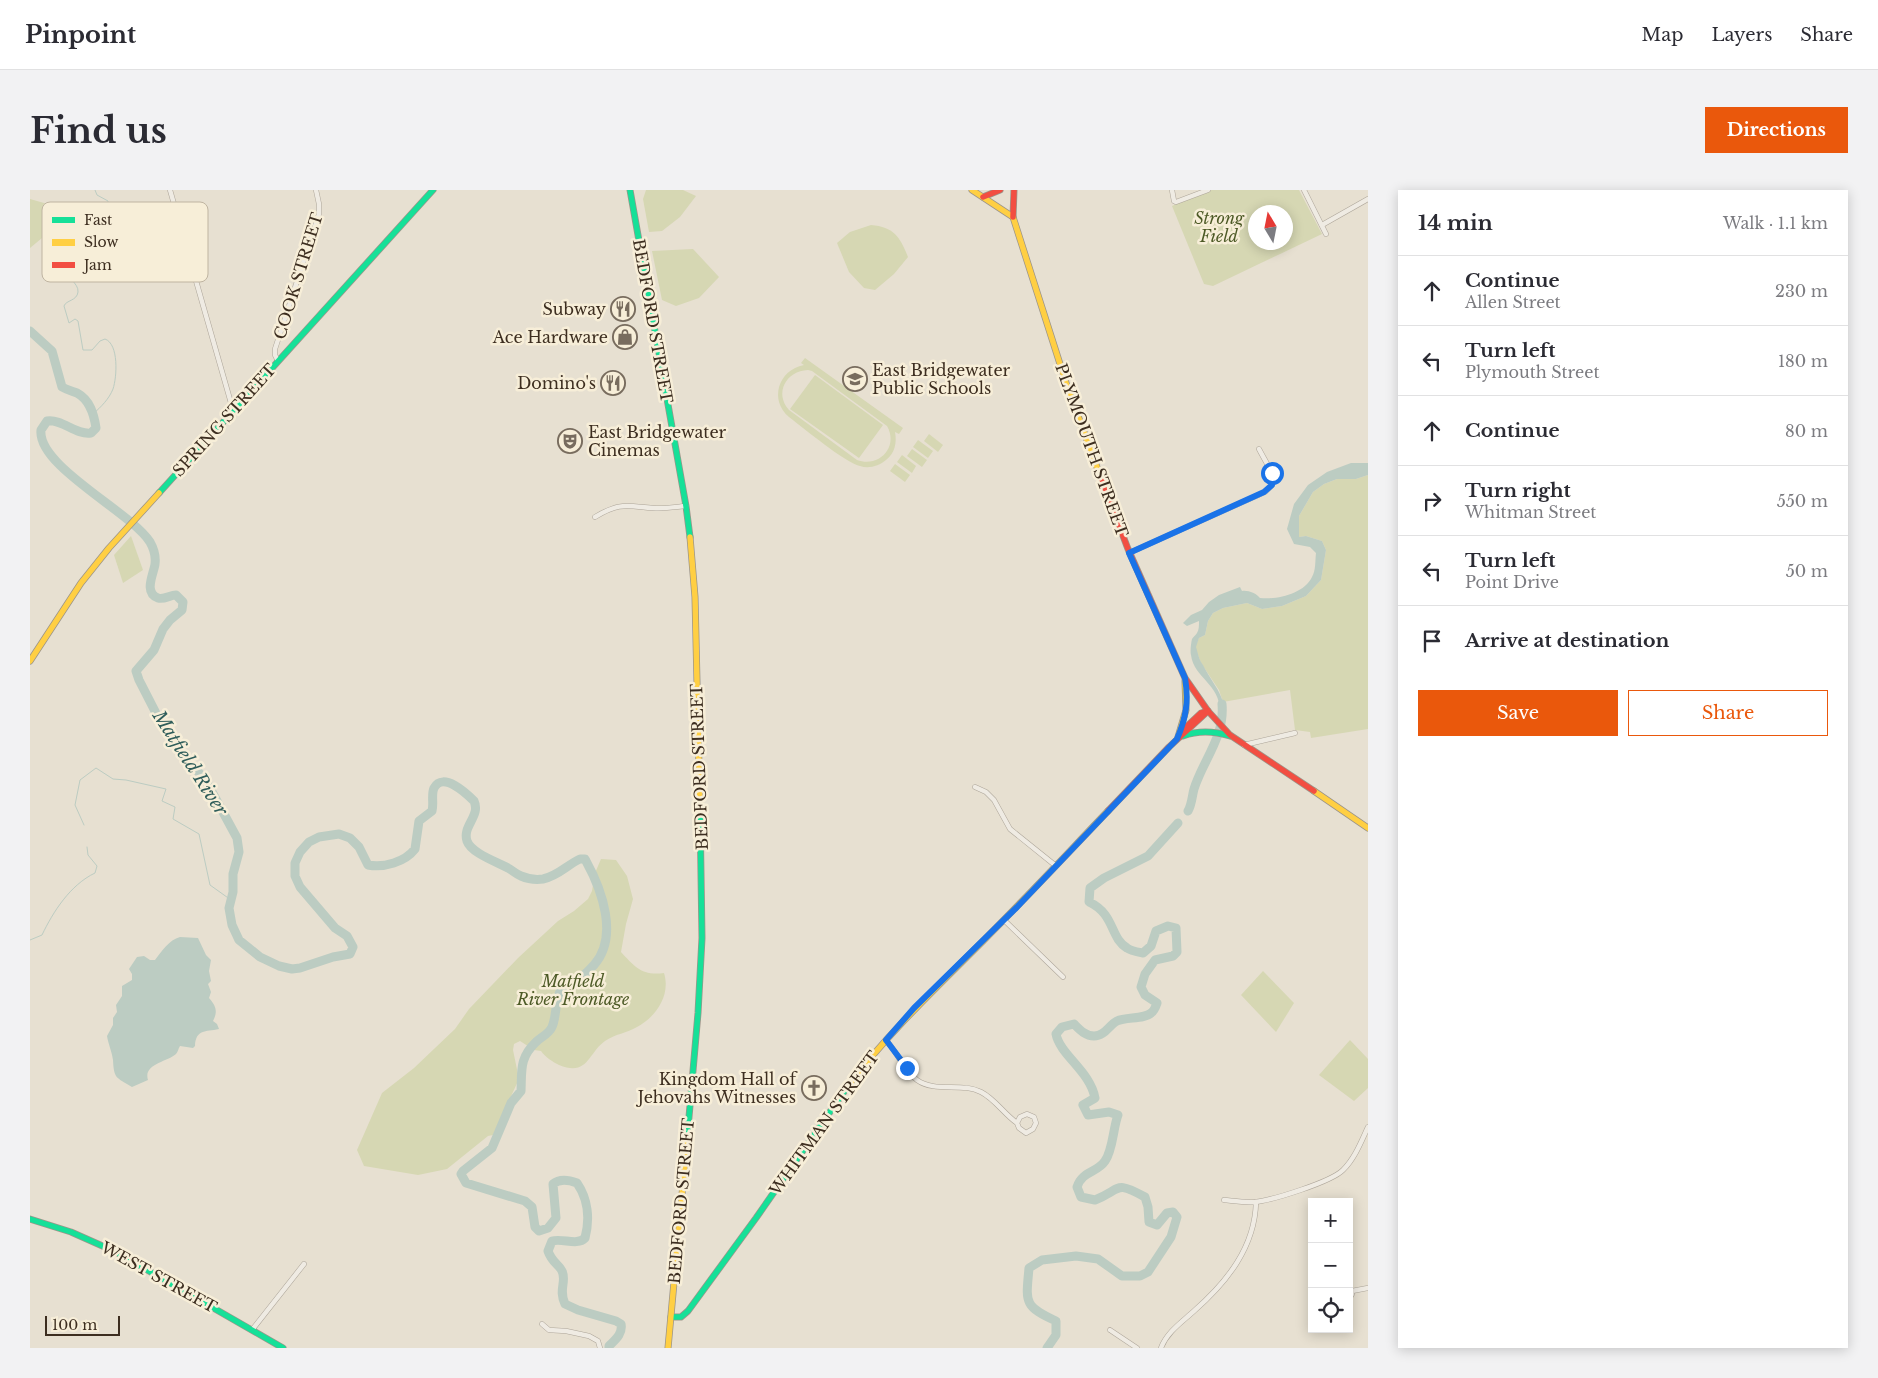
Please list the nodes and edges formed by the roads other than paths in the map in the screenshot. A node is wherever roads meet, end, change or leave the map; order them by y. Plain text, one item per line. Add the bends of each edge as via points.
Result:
1 (316, 190) edge
2 (432, 190) edge
3 (630, 190) edge
4 (972, 190) edge
5 (1000, 190) edge
6 (1014, 190) edge
7 (1172, 190) edge
8 (1208, 190) edge
9 (1304, 190) edge
10 (983, 197) junction
11 (1368, 199) edge
12 (1013, 217) junction
13 (1322, 225) junction
14 (1326, 234) dead end
15 (196, 282) edge
16 (278, 361) junction
17 (233, 410) junction
18 (1259, 449) dead end
19 (686, 506) junction
20 (596, 517) dead end
21 (1129, 553) junction
22 (30, 661) edge
23 (1185, 678) junction
24 (1210, 713) junction
25 (1222, 730) junction
26 (1295, 733) dead end
27 (1177, 739) junction
28 (1244, 745) junction
29 (975, 787) dead end
30 (1368, 828) edge
31 (1056, 866) junction
32 (1004, 920) junction
33 (1063, 977) dead end
34 (886, 1040) junction
35 (1017, 1123) junction
36 (1368, 1127) edge
37 (1224, 1200) dead end
38 (1256, 1202) junction
39 (30, 1219) edge
40 (304, 1264) dead end
41 (1368, 1288) edge
42 (1353, 1291) edge
43 (670, 1317) junction
44 (542, 1324) dead end
45 (252, 1330) junction
46 (1110, 1330) dead end
47 (283, 1348) edge
48 (600, 1348) edge
49 (668, 1348) edge
50 (1137, 1348) edge
51 (1161, 1348) edge

1 - 16 street, COOK STREET via 319,214 275,349
2 - 16 main road, SPRING STREET
3 - 19 main road, BEDFORD STREET
4 - 10 main road
5 - 10 main road
6 - 12 main road, PLYMOUTH STREET
7 - 8 street via 1175,202
9 - 13 street
10 - 12 main road
11 - 13 street
12 - 21 main road, PLYMOUTH STREET via 1068,389
13 - 14 street
15 - 17 street
16 - 17 main road, SPRING STREET
17 - 22 main road, SPRING STREET via 87,575
18 - 21 street via 1273,481 1264,492
19 - 20 street via 619,506
19 - 43 main road, BEDFORD STREET via 695,597 702,926 698,1013
21 - 23 main road, PLYMOUTH STREET
23 - 24 main road, PLYMOUTH STREET
23 - 27 main road via 1186,714
24 - 25 main road, PLYMOUTH STREET
24 - 27 main road, WHITMAN STREET
25 - 27 main road via 1191,733
25 - 28 main road, PLYMOUTH STREET
26 - 28 street
27 - 31 main road, WHITMAN STREET
28 - 30 main road, PLYMOUTH STREET
29 - 31 street via 994,800 1010,829
31 - 32 main road, WHITMAN STREET
32 - 33 street
32 - 34 main road, WHITMAN STREET
34 - 35 street via 917,1080 933,1086 981,1092
34 - 43 main road, WHITMAN STREET via 846,1087 688,1311 681,1316
35 - 35 street via 1027,1114 1034,1117 1036,1123 1026,1132
36 - 38 street via 1355,1154 1339,1174 1321,1183
37 - 38 street
38 - 51 street via 1253,1227 1235,1267 1170,1334
39 - 45 main road, WEST STREET via 105,1246
40 - 45 street
41 - 42 street
43 - 49 main road, BEDFORD STREET
44 - 48 street via 549,1330 589,1336 598,1341
45 - 47 main road, WEST STREET
46 - 50 street

